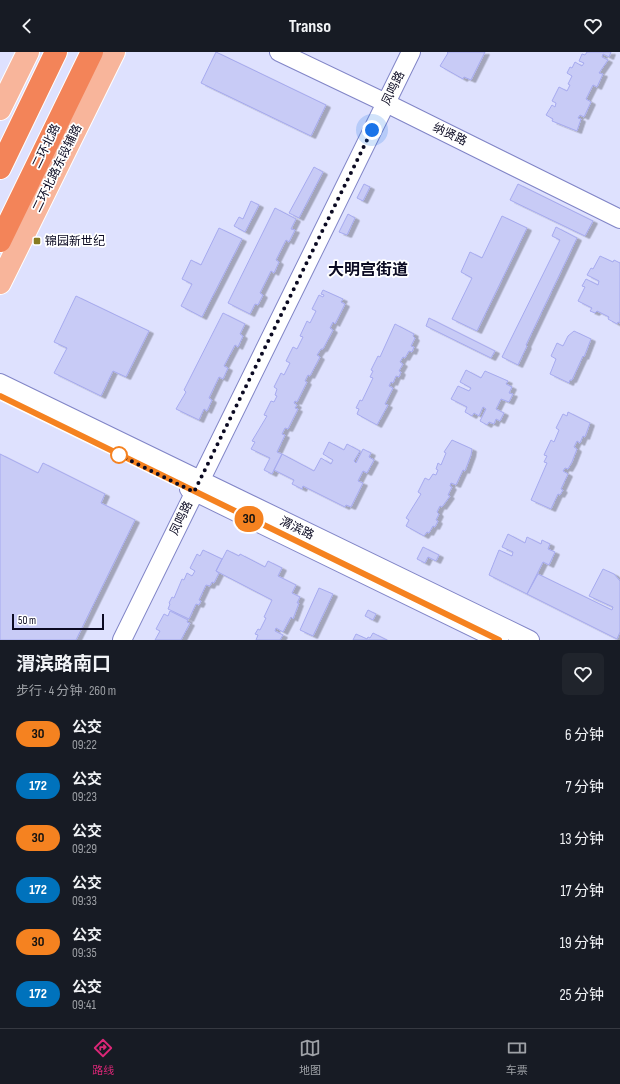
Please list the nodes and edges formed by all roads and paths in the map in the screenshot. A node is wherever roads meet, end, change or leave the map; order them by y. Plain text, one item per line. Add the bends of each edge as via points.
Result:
1 (28, 52) edge
2 (56, 52) edge
3 (92, 52) edge
4 (114, 52) edge
5 (279, 52) edge
6 (411, 52) edge
7 (386, 102) junction
8 (0, 109) edge
9 (0, 168) edge
10 (620, 219) edge
11 (0, 241) edge
12 (0, 283) edge
13 (0, 383) edge
14 (0, 396) edge
15 (196, 486) junction
16 (122, 640) edge
17 (499, 640) edge
18 (530, 640) edge

1 - 8 main road
2 - 9 highway
3 - 11 highway, 二环北路
4 - 12 main road, 二环北路东段辅路
5 - 7 street, 纳贤路
6 - 7 street, 凤鸣路
7 - 10 street, 纳贤路
7 - 15 street, 凤鸣路
13 - 15 street, 渭滨路
14 - 15 street, 渭滨路
15 - 16 street, 凤鸣路
15 - 17 street, 渭滨路
15 - 18 street, 渭滨路

